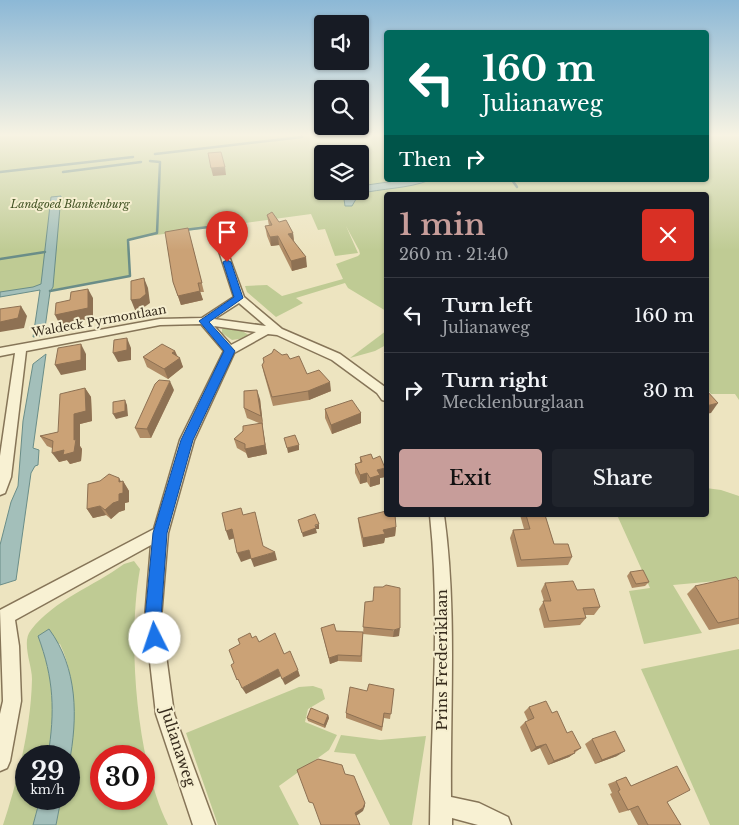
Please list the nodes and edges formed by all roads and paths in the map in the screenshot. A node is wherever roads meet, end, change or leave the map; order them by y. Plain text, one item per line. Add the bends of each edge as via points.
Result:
1 (221, 245) dead end
2 (239, 298) junction
3 (204, 321) junction
4 (274, 331) junction
5 (21, 348) junction
6 (230, 351) junction
7 (0, 352) edge
8 (384, 394) edge
9 (0, 489) edge
10 (437, 517) edge
11 (160, 533) junction
12 (3, 617) edge
13 (0, 760) edge
14 (441, 815) edge
15 (204, 825) edge
16 (500, 825) edge

1 - 2 street
2 - 3 street
2 - 4 street
3 - 4 street
3 - 5 street, Waldeck Pyrmontlaan via 160,322
3 - 6 street
4 - 6 street
4 - 8 street via 336,357
5 - 7 street, Waldeck Pyrmontlaan
5 - 9 street
6 - 11 street, Julianaweg via 187,440
10 - 14 street, Prins Frederiklaan via 444,613
11 - 12 street
11 - 15 street, Julianaweg via 153,618 165,714
12 - 13 street via 10,646 12,701
14 - 16 street, Prins Frederiklaan via 480,814

